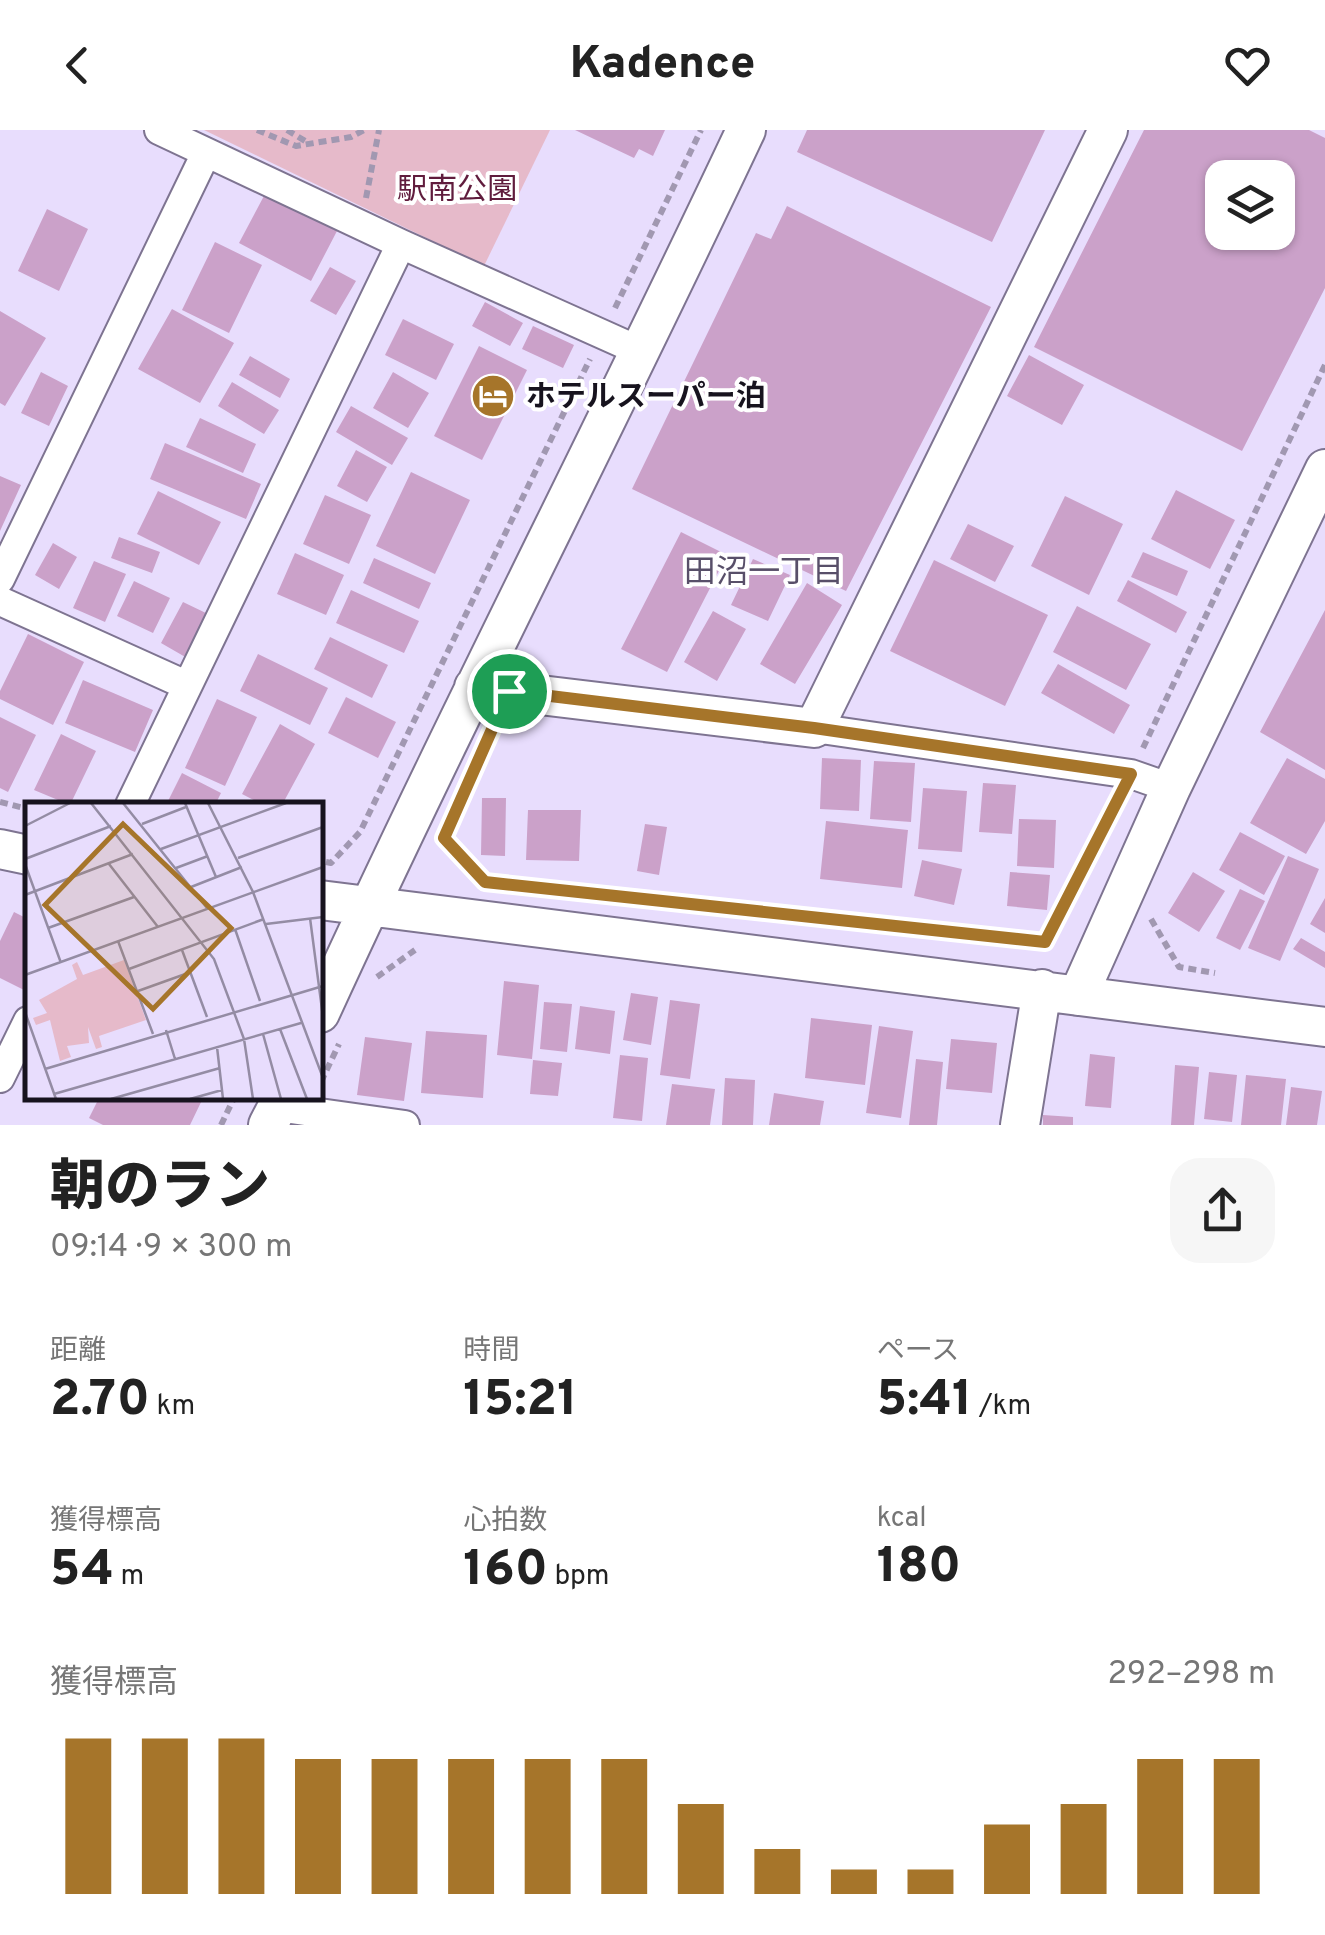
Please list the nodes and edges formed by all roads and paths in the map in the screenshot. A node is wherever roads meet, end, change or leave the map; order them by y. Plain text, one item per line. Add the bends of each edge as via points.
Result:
1 (159, 130) edge
2 (257, 130) edge
3 (287, 130) edge
4 (364, 130) edge
5 (379, 130) edge
6 (700, 130) edge
7 (746, 130) edge
8 (1108, 130) edge
9 (310, 145) junction
10 (206, 154) junction
11 (361, 226) junction
12 (400, 244) junction
13 (602, 334) junction
14 (642, 352) junction
15 (1325, 365) edge
16 (1325, 469) edge
17 (0, 578) edge
18 (0, 601) edge
19 (186, 684) junction
20 (474, 687) junction
21 (814, 728) junction
22 (1131, 774) junction
23 (1171, 788) junction
24 (0, 802) edge
25 (131, 802) edge
26 (25, 808) edge
27 (452, 819) dead end
28 (0, 849) edge
29 (25, 854) edge
30 (322, 861) edge
31 (322, 900) edge
32 (369, 906) junction
33 (1149, 916) dead end
34 (433, 952) dead end
35 (1234, 976) dead end
36 (370, 983) dead end
37 (1060, 993) junction
38 (332, 1023) edge
39 (25, 1027) edge
40 (1325, 1028) edge
41 (322, 1073) edge
42 (0, 1078) edge
43 (233, 1100) edge
44 (276, 1110) edge
45 (221, 1125) edge
46 (404, 1125) edge
47 (1020, 1125) edge

1 - 10 street
2 - 9 path
3 - 9 path
4 - 9 path
5 - 11 path
6 - 13 path
7 - 14 street
8 - 21 street
10 - 11 street
10 - 17 street
11 - 12 street
12 - 13 street
12 - 19 street
13 - 14 street
13 - 30 path via 360,832 332,862
14 - 20 street
15 - 22 path
16 - 23 street
18 - 19 street
19 - 25 street
20 - 21 street
20 - 32 street
21 - 22 street
22 - 23 street
22 - 27 path via 1045,942 485,882 444,838
23 - 37 street
24 - 26 path
28 - 29 street
31 - 32 street
32 - 37 street
32 - 38 street
33 - 35 path via 1178,967
34 - 36 path via 414,950
37 - 40 street
37 - 47 street
38 - 41 path
39 - 42 street
43 - 45 path
44 - 46 street

